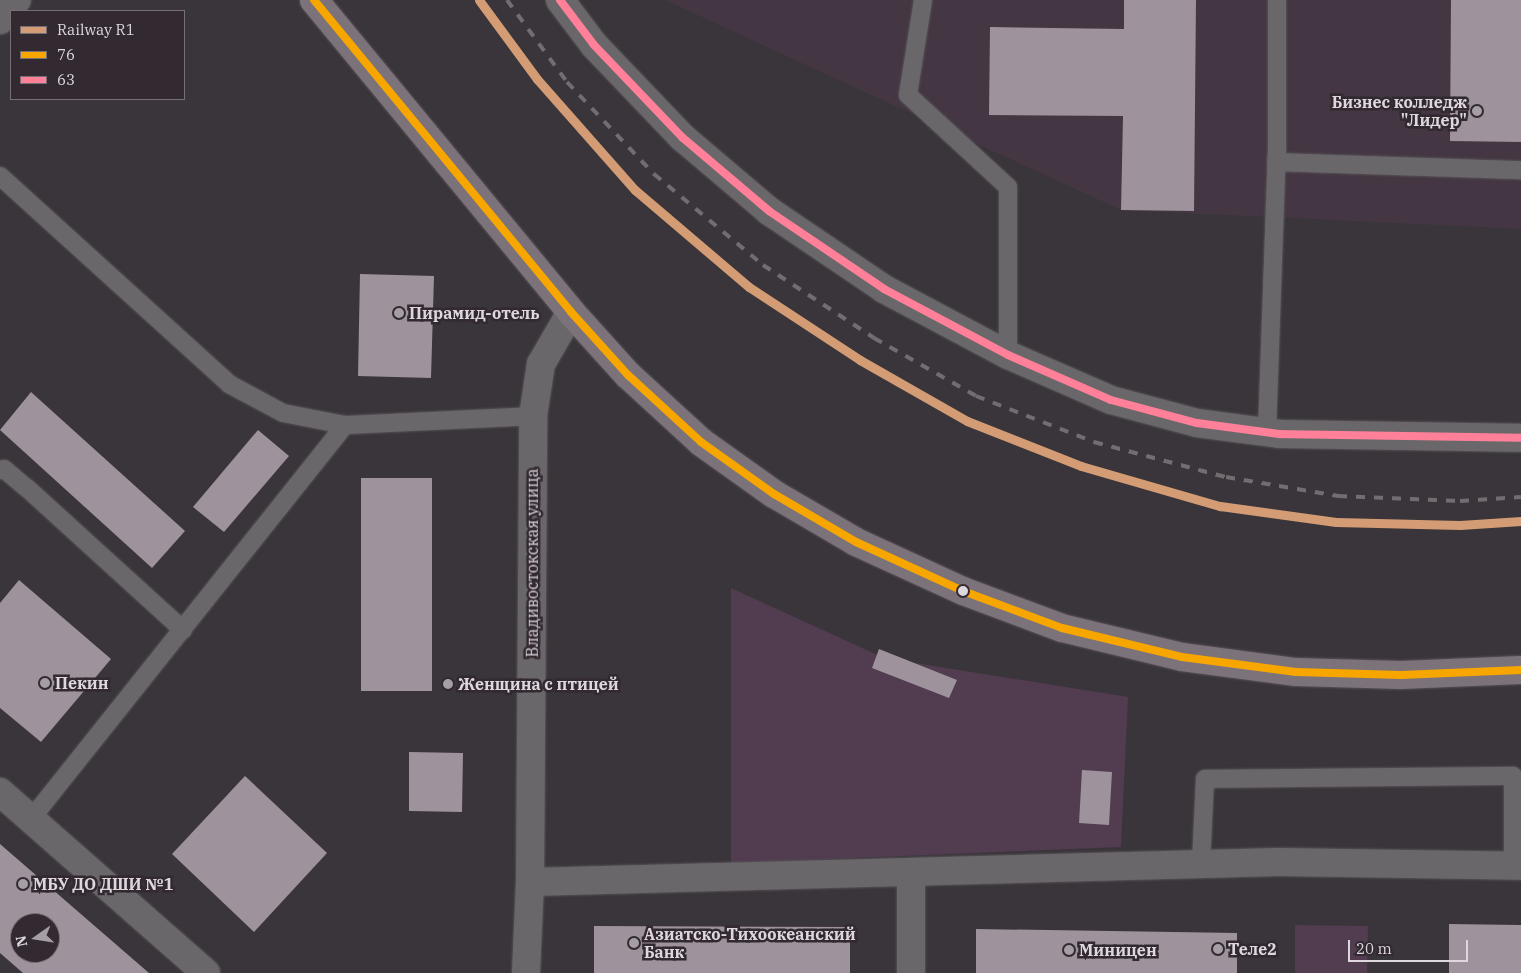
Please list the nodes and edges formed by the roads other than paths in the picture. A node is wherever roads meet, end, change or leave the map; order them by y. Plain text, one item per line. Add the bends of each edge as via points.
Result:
1 (17, 0) edge
2 (314, 0) edge
3 (560, 0) edge
4 (923, 0) edge
5 (1277, 0) edge
6 (0, 20) edge
7 (1276, 162) junction
8 (1521, 170) edge
9 (0, 176) edge
10 (572, 312) junction
11 (1008, 355) junction
12 (533, 416) junction
13 (345, 425) junction
14 (1267, 432) junction
15 (1521, 438) edge
16 (0, 470) edge
17 (183, 630) junction
18 (1521, 670) edge
19 (0, 792) edge
20 (30, 819) junction
21 (1201, 864) junction
22 (1517, 866) edge
23 (911, 872) junction
24 (530, 882) junction
25 (206, 973) edge
26 (526, 973) edge
27 (911, 973) edge

1 - 6 street
2 - 10 main road
3 - 11 street via 594,45 683,138 769,210 884,289
4 - 11 lane via 908,95 1008,187
5 - 7 lane
7 - 8 lane
7 - 14 lane
9 - 13 lane via 229,384 283,413
10 - 12 street, Владивостокская улица via 541,364
10 - 18 main road via 628,375 694,435 774,494 856,542 972,594 1062,628 1182,657 1296,672 1401,675
11 - 14 street via 1111,400 1197,423
12 - 13 lane
12 - 24 street, Владивостокская улица
13 - 17 lane
14 - 15 street
16 - 17 lane via 4,469 27,488
17 - 20 lane
19 - 20 street
20 - 25 street
21 - 22 street
21 - 22 lane via 1205,779 1513,776
21 - 23 street
23 - 24 street
23 - 27 street
24 - 26 street, Владивостокская улица

